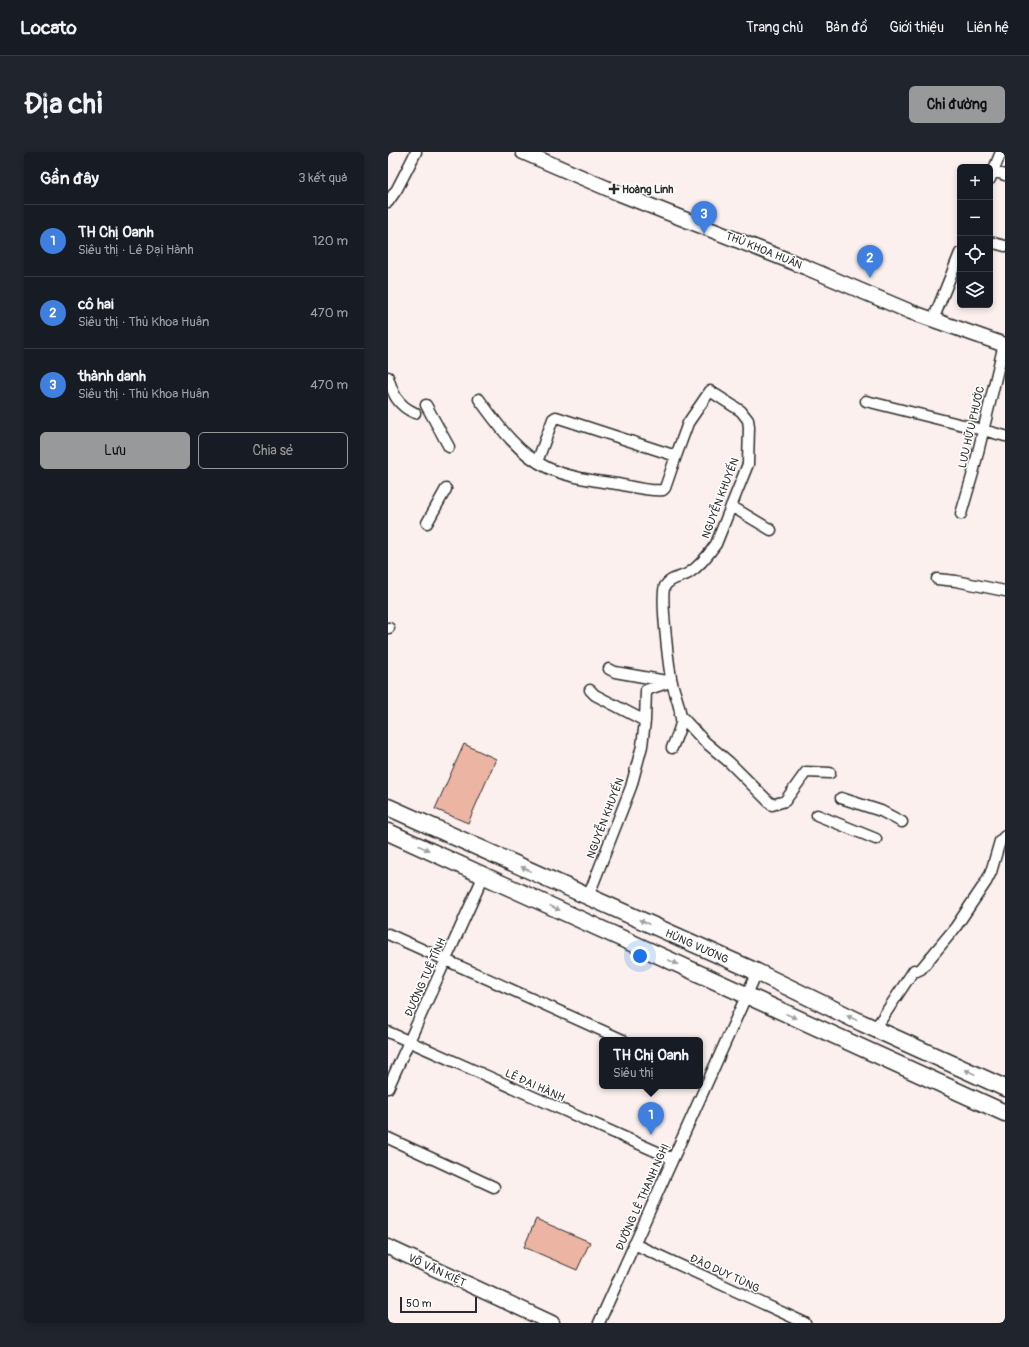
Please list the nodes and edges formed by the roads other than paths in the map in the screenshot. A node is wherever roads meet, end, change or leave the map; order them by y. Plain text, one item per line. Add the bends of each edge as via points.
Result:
1 (416, 152) edge
2 (523, 152) edge
3 (1001, 152) edge
4 (993, 172) edge
5 (993, 175) edge
6 (1005, 175) edge
7 (388, 202) edge
8 (993, 243) edge
9 (1005, 246) edge
10 (957, 260) edge
11 (933, 320) junction
12 (1004, 345) edge
13 (388, 377) edge
14 (479, 399) dead end
15 (866, 401) dead end
16 (426, 405) dead end
17 (415, 413) dead end
18 (983, 430) junction
19 (1005, 436) edge
20 (449, 447) dead end
21 (676, 456) junction
22 (537, 462) junction
23 (446, 489) dead end
24 (731, 506) junction
25 (961, 514) dead end
26 (427, 523) dead end
27 (771, 530) dead end
28 (937, 579) dead end
29 (1005, 591) edge
30 (609, 669) dead end
31 (672, 682) junction
32 (590, 690) dead end
33 (680, 715) junction
34 (645, 722) junction
35 (672, 748) dead end
36 (830, 773) dead end
37 (841, 798) dead end
38 (388, 807) edge
39 (817, 816) dead end
40 (902, 822) dead end
41 (388, 832) edge
42 (1005, 836) edge
43 (876, 839) dead end
44 (484, 875) junction
45 (588, 897) junction
46 (388, 934) edge
47 (446, 960) junction
48 (757, 972) junction
49 (746, 996) junction
50 (875, 1029) junction
51 (388, 1032) edge
52 (616, 1037) edge
53 (409, 1042) junction
54 (704, 1077) edge
55 (388, 1088) edge
56 (1005, 1088) edge
57 (699, 1089) edge
58 (1005, 1113) edge
59 (388, 1138) edge
60 (673, 1159) junction
61 (494, 1187) dead end
62 (634, 1244) junction
63 (388, 1247) edge
64 (552, 1323) edge
65 (599, 1323) edge
66 (805, 1323) edge

1 - 7 street
2 - 11 main road, THỦ KHOA HUÂN
3 - 4 street
5 - 6 street
8 - 9 street
10 - 11 street
11 - 12 main road, THỦ KHOA HUÂN
12 - 18 street, LƯU HỮU PHƯỚC
13 - 17 street via 392,392 402,406
14 - 22 street via 516,446
15 - 18 street
16 - 20 street
18 - 19 street
18 - 25 street, LƯU HỮU PHƯỚC
21 - 22 street via 665,488 660,491 572,475
21 - 22 street via 556,418
21 - 24 street, NGUYỄN KHUYẾN via 688,423 710,391 735,406 748,420 748,464
23 - 26 street
24 - 27 street
24 - 31 street, NGUYỄN KHUYẾN via 716,544 708,555 694,570 673,578 665,587 666,642
28 - 29 street
30 - 31 street
31 - 33 street, NGUYỄN KHUYẾN
31 - 34 street, NGUYỄN KHUYẾN via 646,690
32 - 34 street
33 - 35 street, NGUYỄN KHUYẾN via 681,722
33 - 36 street via 704,742 729,762 772,805 785,801 806,772
34 - 45 street, NGUYỄN KHUYẾN via 642,746 631,787
37 - 40 street via 881,811
45 -> 38 main road, HÙNG VƯƠNG
39 - 43 street
41 -> 44 main road
42 - 50 street via 1000,841 982,889 955,928 921,969 914,970
44 - 47 street, ĐƯỜNG TUỆ TĨNH
44 -> 49 main road
48 -> 45 main road, HÙNG VƯƠNG
46 - 47 street
47 - 52 street
47 - 53 street, ĐƯỜNG TUỆ TĨNH
48 - 49 street, ĐƯỜNG LÊ THANH NGHỊ
50 -> 48 main road, HÙNG VƯƠNG
49 - 54 street, ĐƯỜNG LÊ THANH NGHỊ
49 -> 58 main road
56 -> 50 main road, HÙNG VƯƠNG
51 - 53 street, LÊ ĐẠI HÀNH
53 - 55 street, ĐƯỜNG TUỆ TĨNH
53 - 60 street, LÊ ĐẠI HÀNH
57 - 60 street, ĐƯỜNG LÊ THANH NGHỊ
59 - 61 street
60 - 62 street, ĐƯỜNG LÊ THANH NGHỊ
62 - 65 street, ĐƯỜNG LÊ THANH NGHỊ
62 - 66 street, ĐÀO DUY TÙNG
63 - 64 main road, VÕ VĂN KIỆT

